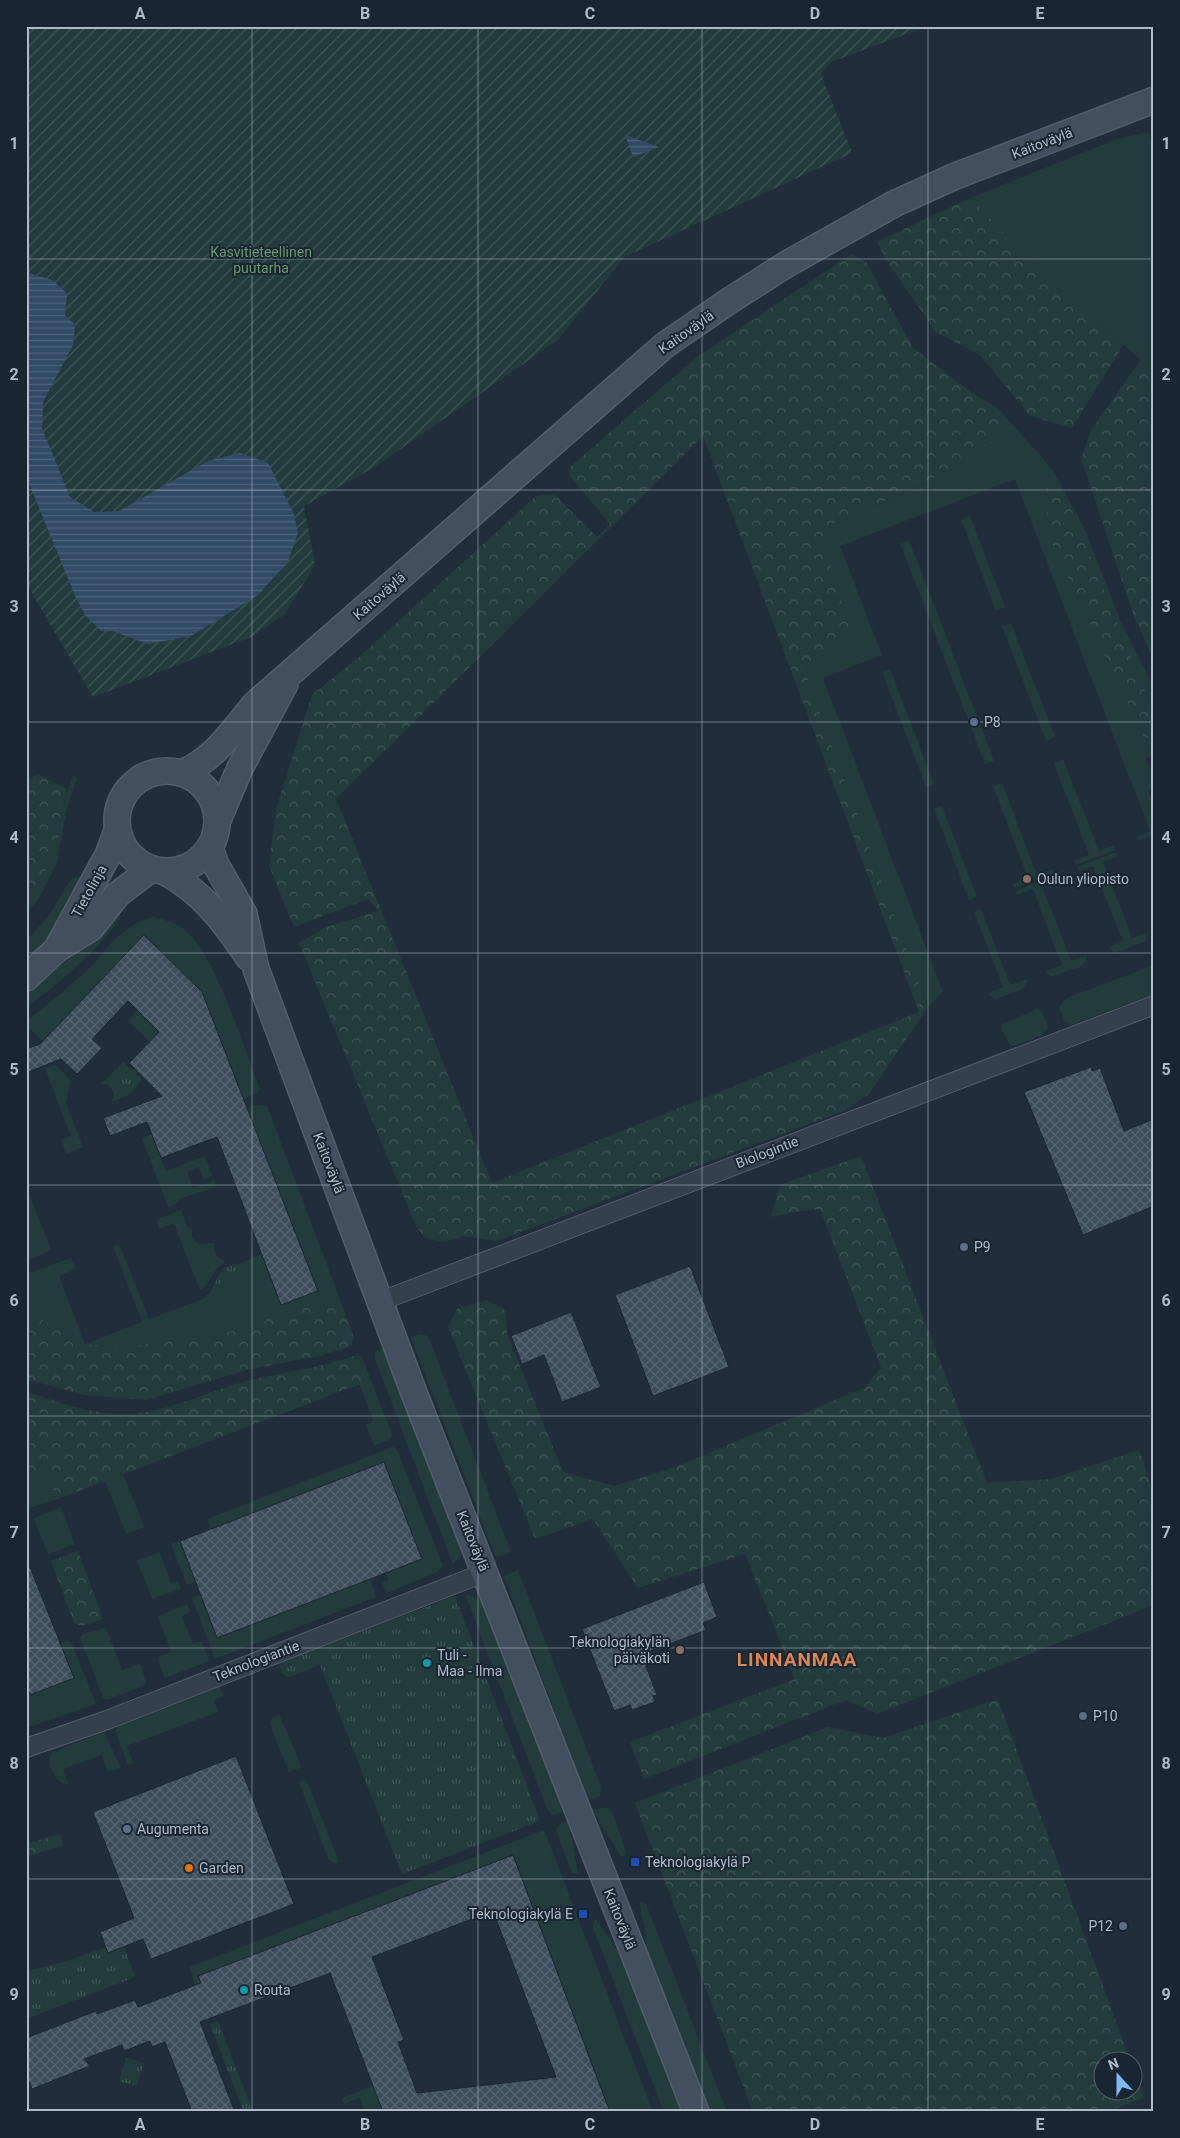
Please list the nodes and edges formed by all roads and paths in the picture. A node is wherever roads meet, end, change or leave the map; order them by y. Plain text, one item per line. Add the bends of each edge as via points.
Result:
1 (1154, 100) edge
2 (289, 675) junction
3 (182, 773) junction
4 (217, 822) junction
5 (117, 831) junction
6 (210, 848) junction
7 (158, 871) junction
8 (57, 949) junction
9 (256, 969) junction
10 (26, 978) edge
11 (1154, 1005) edge
12 (381, 1301) junction
13 (486, 1572) junction
14 (26, 1748) edge
15 (696, 2112) edge

1 - 2 street, Kaitoväylä via 953,177 894,204 787,264 729,301 665,345
2 - 3 street, Kaitoväylä via 256,704 213,754
2 - 4 street, Kaitoväylä via 240,768
3 - 4 street via 199,782 211,797
3 - 5 street via 156,772 133,784 119,806
4 - 6 street
5 - 7 street via 129,855 139,864
5 - 8 street, Tietolinja via 108,855
6 - 7 street via 191,866 178,871
6 - 9 street, Kaitoväylä via 244,914
7 - 8 street, Tietolinja via 117,895 90,928
7 - 9 street, Kaitoväylä via 187,884 207,902
8 - 10 street, Tietolinja
9 - 12 street, Kaitoväylä
11 - 12 street, Biologintie
12 - 13 street, Kaitoväylä
13 - 14 street, Teknologiantie
13 - 15 street, Kaitoväylä

